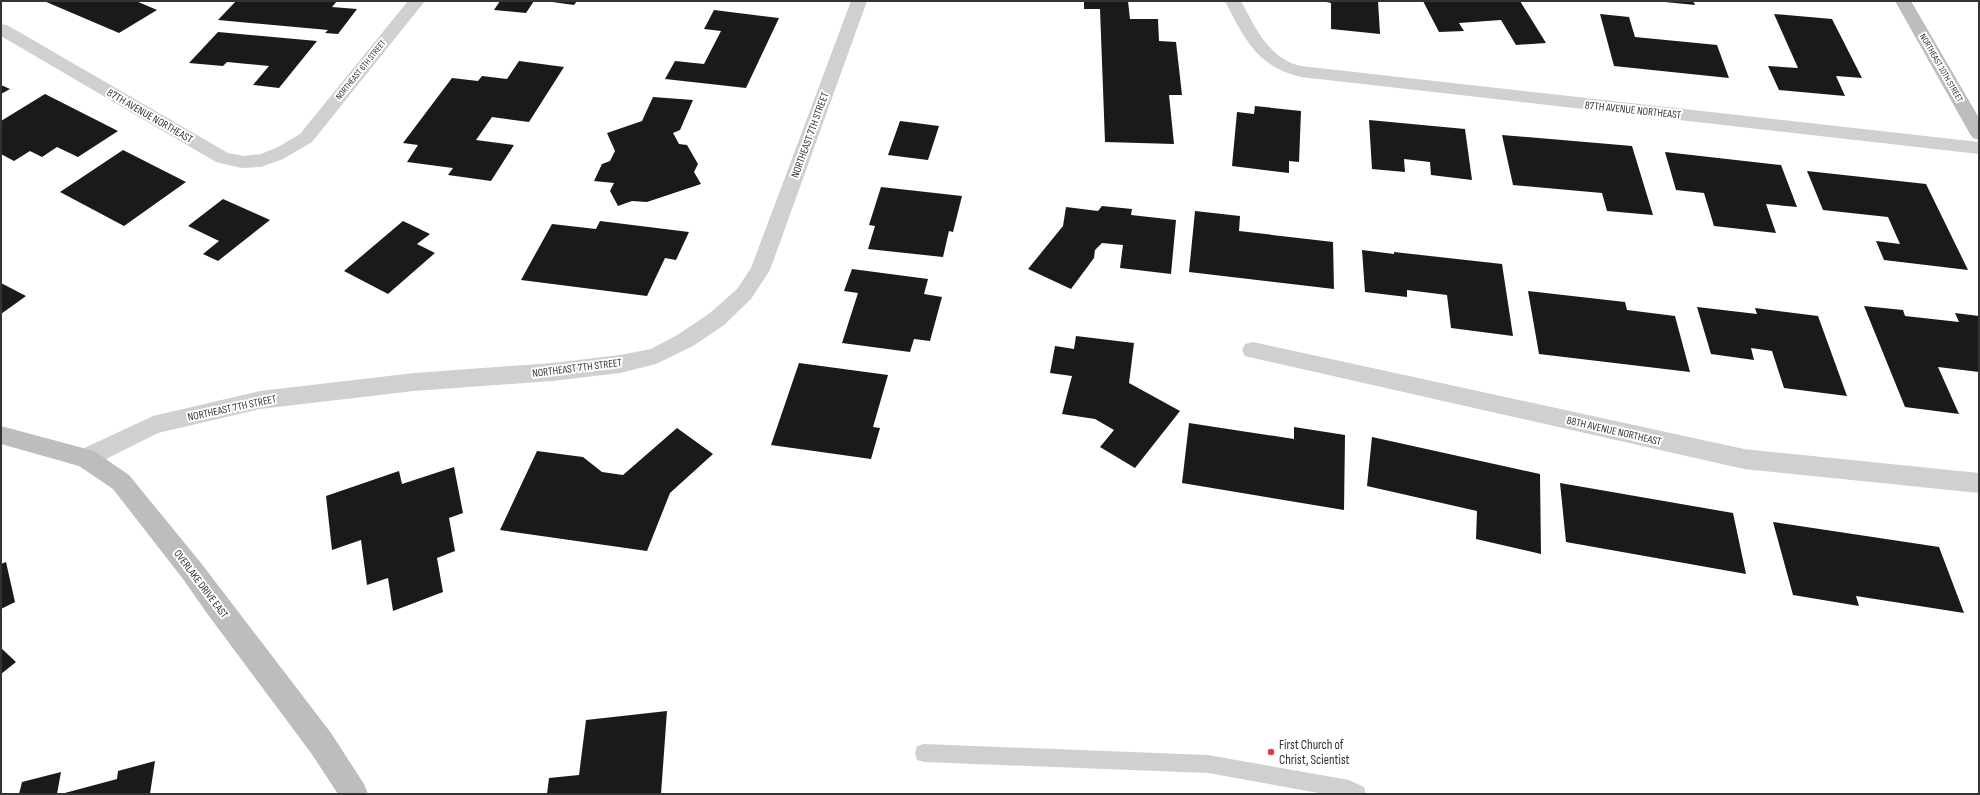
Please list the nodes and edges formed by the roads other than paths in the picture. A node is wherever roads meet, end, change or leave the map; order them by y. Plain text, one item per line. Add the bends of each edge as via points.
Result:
1 (417, 1) edge
2 (860, 1) edge
3 (1233, 1) edge
4 (1904, 1) edge
5 (1, 29) edge
6 (1979, 134) edge
7 (306, 138) joint
8 (1979, 148) edge
9 (1253, 350) dead end
10 (1, 435) edge
11 (86, 458) junction
12 (1979, 483) edge
13 (924, 753) dead end
14 (354, 794) edge
15 (1357, 794) edge

1 - 7 street, NORTHEAST 6TH STREET
2 - 11 street, NORTHEAST 7TH STREET via 760,270 744,294 717,318 686,340 656,356 620,364 552,372 414,382 260,400 152,425
3 - 8 street, 87TH AVENUE NORTHEAST via 1255,42 1271,59 1288,68 1321,76
4 - 6 street, NORTHEAST 10TH STREET
5 - 7 street, 87TH AVENUE NORTHEAST via 222,158 245,162 268,158
9 - 12 street, 88TH AVENUE NORTHEAST via 1744,460
10 - 11 street, OVERLAKE DRIVE EAST
11 - 14 street, OVERLAKE DRIVE EAST via 126,488 192,571 321,743
13 - 15 lane via 1208,764 1349,789

